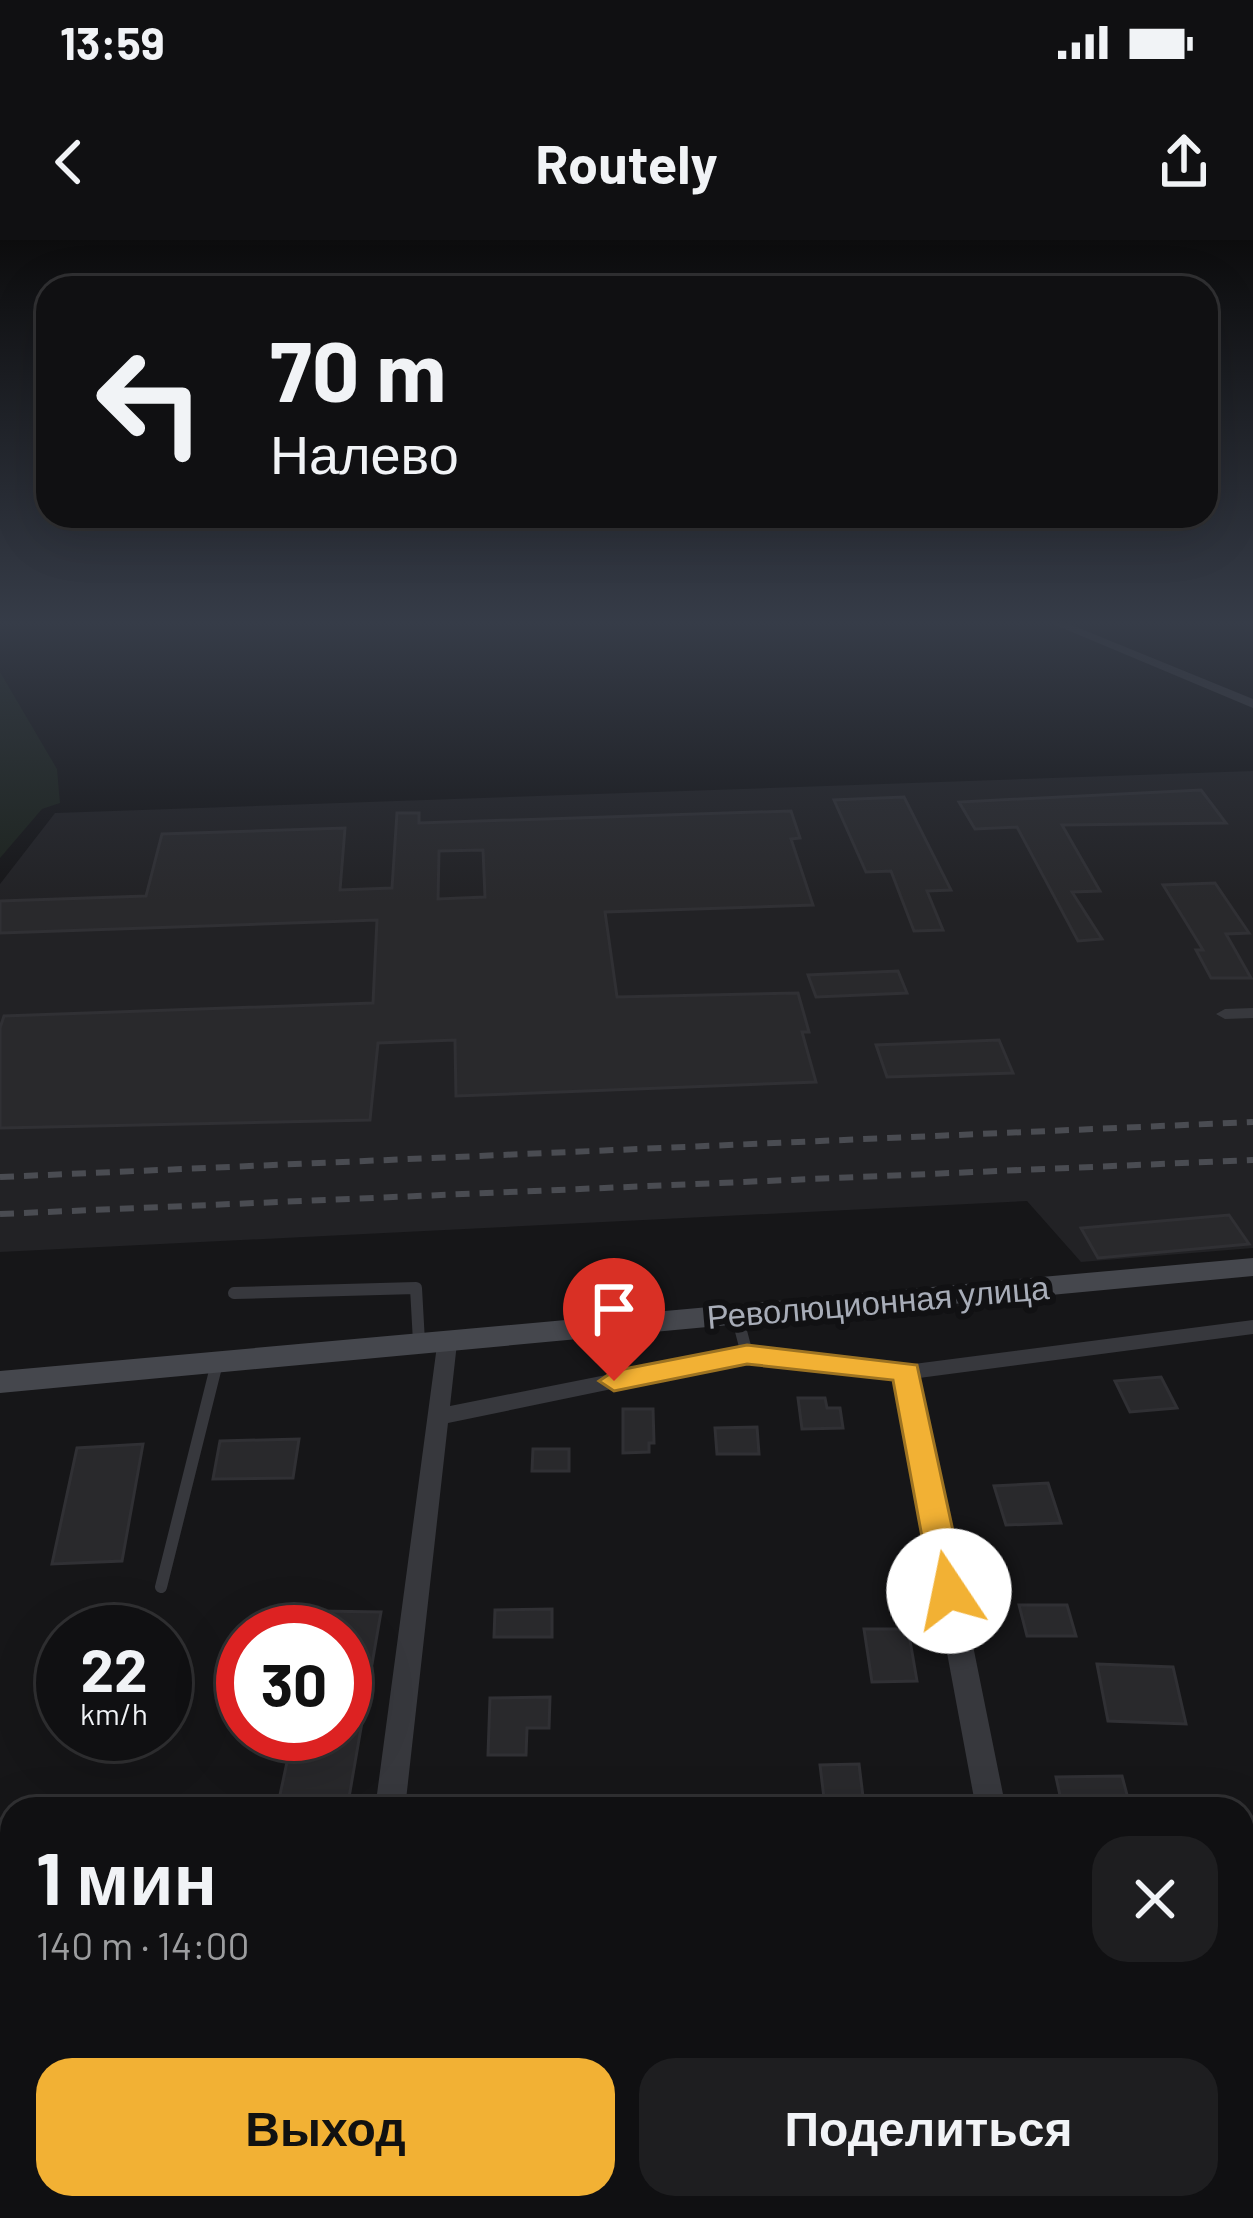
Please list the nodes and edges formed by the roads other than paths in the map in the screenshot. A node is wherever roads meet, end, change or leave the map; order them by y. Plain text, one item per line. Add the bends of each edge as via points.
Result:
1 (1253, 1013) edge
2 (1225, 1014) dead end
3 (1253, 1267) edge
4 (234, 1293) dead end
5 (736, 1316) junction
6 (1253, 1327) edge
7 (433, 1345) junction
8 (747, 1354) junction
9 (217, 1363) junction
10 (906, 1372) junction
11 (0, 1382) edge
12 (437, 1417) junction
13 (161, 1588) dead end
14 (391, 1797) edge
15 (989, 1797) edge

1 - 2 street
3 - 5 main road, Революционная улица
4 - 7 lane via 416,1288
5 - 7 main road, Революционная улица
5 - 8 lane
6 - 10 street
7 - 9 main road, Революционная улица
7 - 12 street
8 - 10 street
8 - 12 street
9 - 11 main road, Революционная улица
9 - 13 lane
10 - 15 street
12 - 14 street

